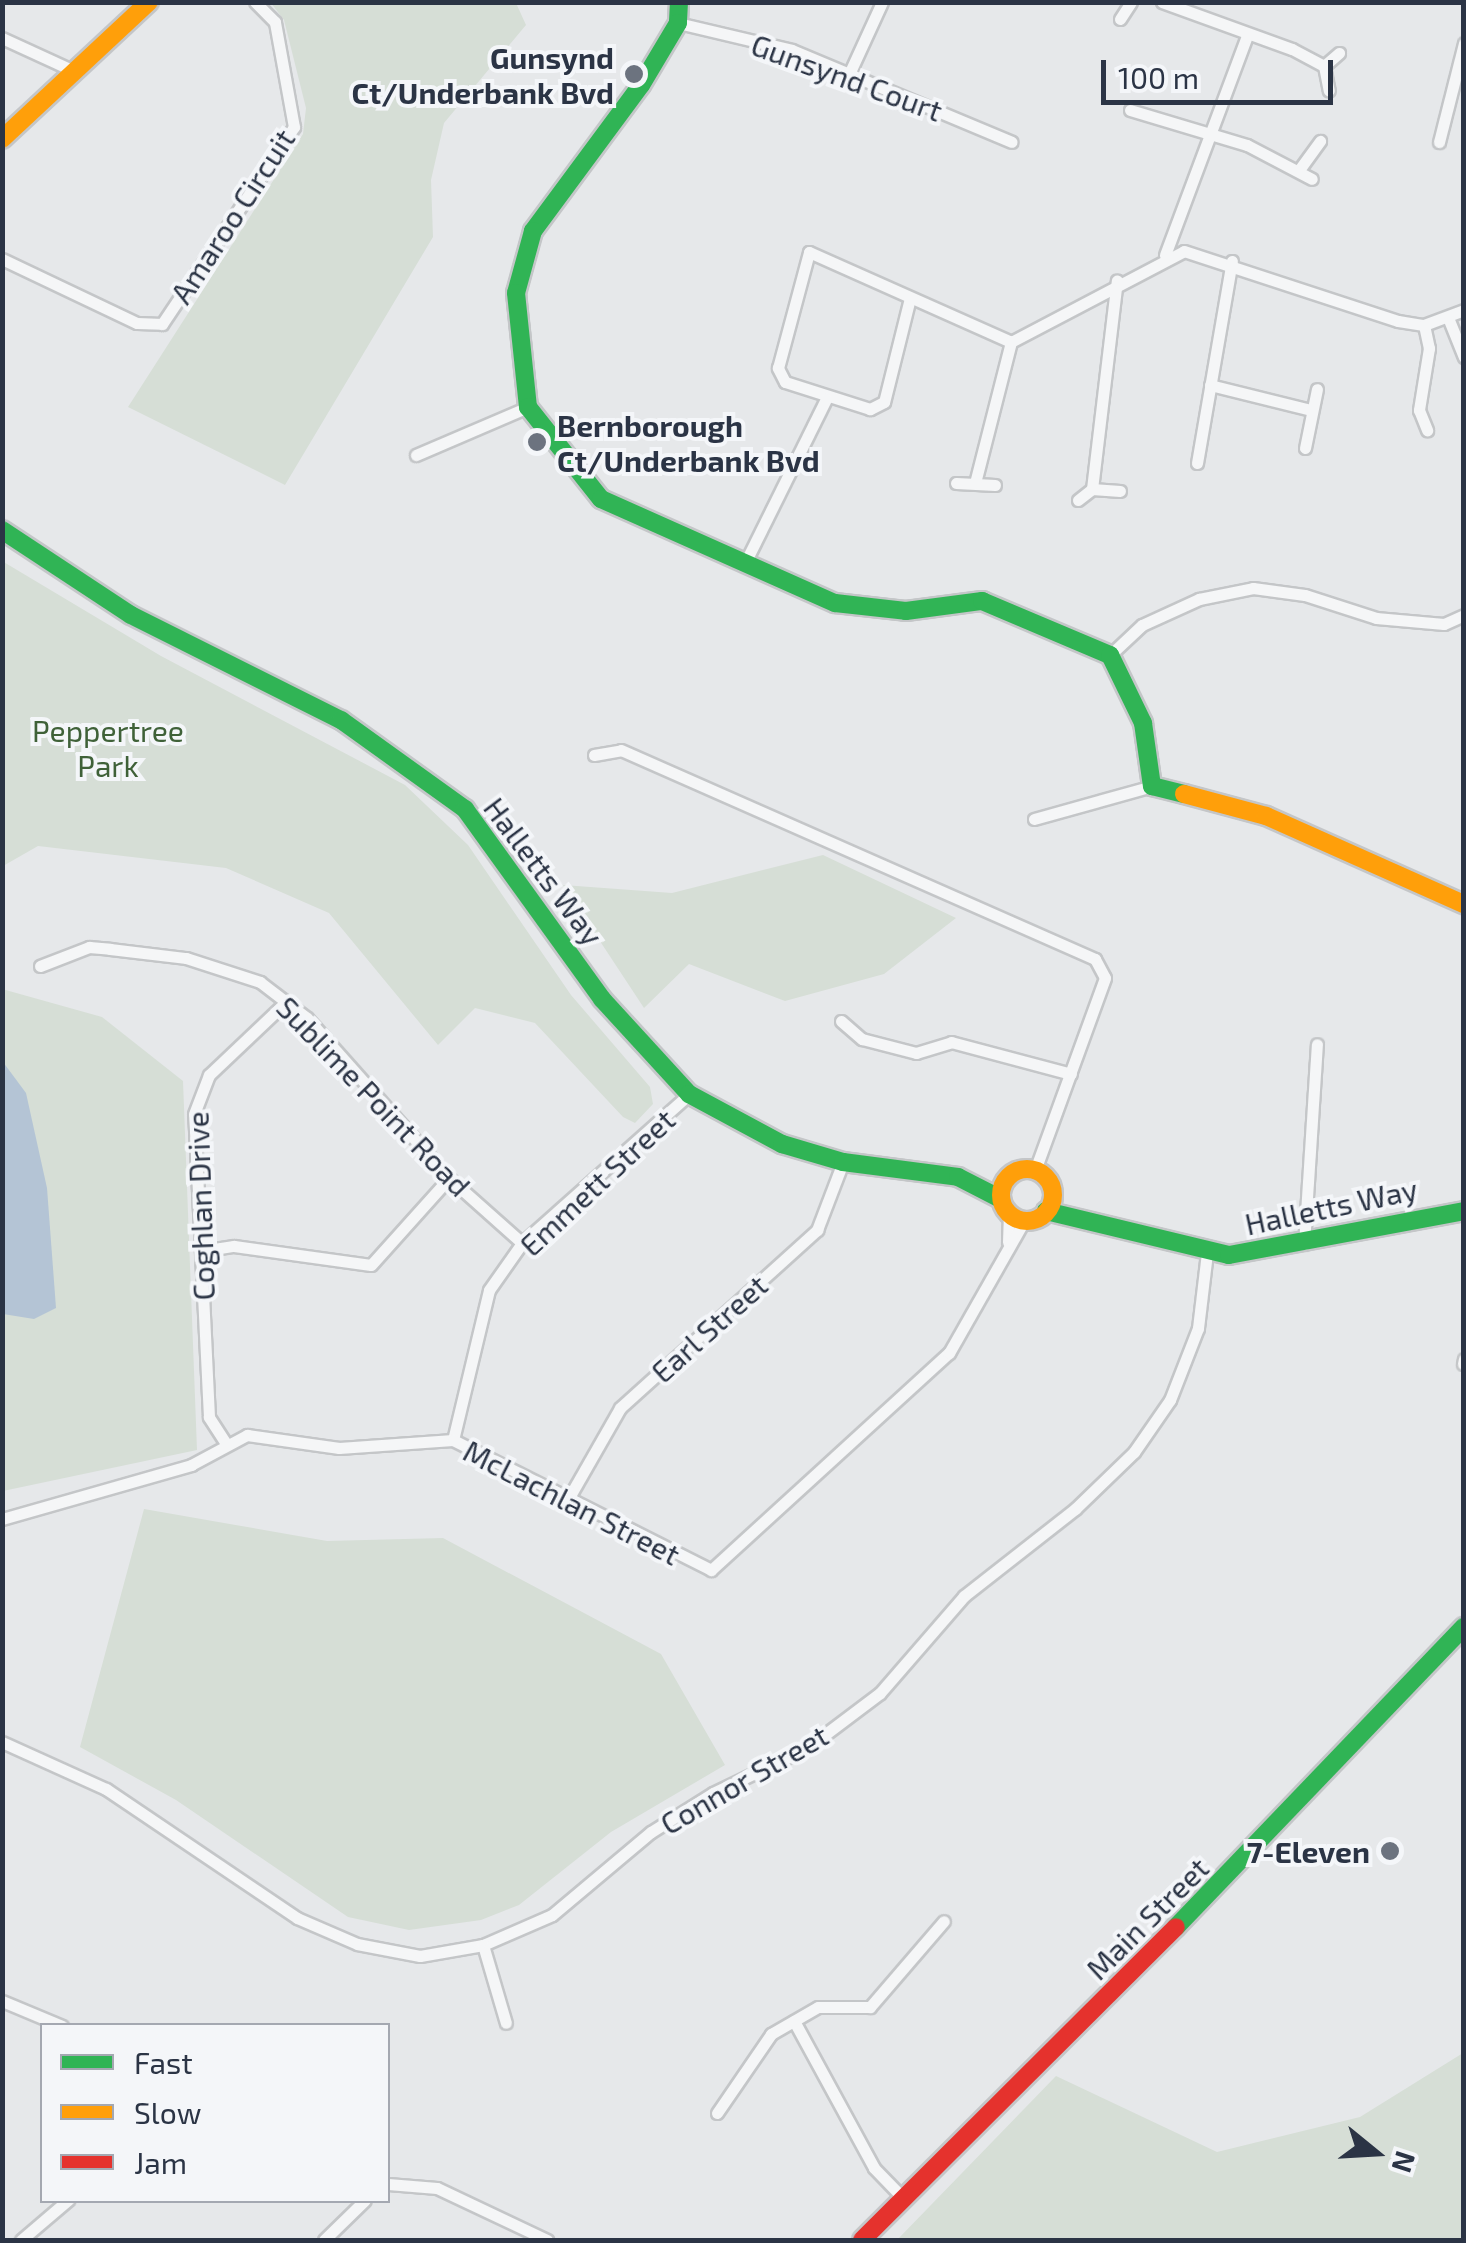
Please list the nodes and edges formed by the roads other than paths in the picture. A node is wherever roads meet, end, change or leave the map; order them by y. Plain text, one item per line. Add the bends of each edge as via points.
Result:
1 (149, 2) edge
2 (255, 2) edge
3 (679, 2) edge
4 (882, 2) edge
5 (1131, 2) edge
6 (1162, 2) edge
7 (1120, 19) dead end
8 (678, 22) junction
9 (1246, 36) junction
10 (2, 38) edge
11 (1464, 42) edge
12 (1339, 53) dead end
13 (1324, 66) junction
14 (74, 71) junction
15 (850, 72) junction
16 (1329, 92) dead end
17 (1130, 110) dead end
18 (1206, 137) junction
19 (2, 139) edge
20 (1320, 141) dead end
21 (1012, 142) dead end
22 (1438, 142) dead end
23 (1298, 170) junction
24 (1312, 179) dead end
25 (1165, 255) junction
26 (2, 259) edge
27 (1232, 260) junction
28 (1117, 280) junction
29 (910, 298) junction
30 (1464, 310) edge
31 (1449, 320) junction
32 (1424, 326) junction
33 (1011, 342) junction
34 (1464, 357) edge
35 (1210, 385) junction
36 (1317, 389) dead end
37 (826, 399) junction
38 (528, 407) junction
39 (1311, 410) junction
40 (1427, 430) dead end
41 (1305, 448) dead end
42 (416, 455) dead end
43 (1197, 463) dead end
44 (956, 482) dead end
45 (975, 483) junction
46 (994, 485) dead end
47 (1092, 489) junction
48 (1120, 491) dead end
49 (1078, 500) dead end
50 (2, 530) edge
51 (745, 563) junction
52 (1464, 615) edge
53 (1110, 655) junction
54 (594, 755) dead end
55 (1152, 786) junction
56 (1034, 819) dead end
57 (1464, 904) edge
58 (40, 966) dead end
59 (286, 1002) junction
60 (842, 1021) dead end
61 (1316, 1044) dead end
62 (1072, 1074) junction
63 (689, 1094) junction
64 (843, 1162) junction
65 (1035, 1170) junction
66 (450, 1178) junction
67 (1010, 1204) junction
68 (1049, 1204) junction
69 (1464, 1211) edge
70 (522, 1243) junction
71 (1304, 1244) junction
72 (202, 1250) junction
73 (1207, 1253) junction
74 (453, 1440) junction
75 (225, 1442) junction
76 (571, 1494) junction
77 (2, 1519) edge
78 (1464, 1628) edge
79 (2, 1742) edge
80 (944, 1921) dead end
81 (483, 1945) junction
82 (2, 2001) edge
83 (794, 2021) junction
84 (55, 2023) edge
85 (506, 2023) dead end
86 (716, 2113) dead end
87 (390, 2184) edge
88 (904, 2199) junction
89 (64, 2203) edge
90 (362, 2203) edge
91 (21, 2240) edge
92 (324, 2240) edge
93 (547, 2240) edge
94 (862, 2240) edge

1 - 14 street
2 - 26 street, Amaroo Circuit via 275,22 294,127 162,324 137,323
3 - 8 street
4 - 15 street
5 - 7 street
6 - 9 street
8 - 15 street, Gunsynd Court
8 - 38 street via 534,231 516,293 518,368
9 - 13 street
9 - 18 street
10 - 14 street
11 - 22 street
12 - 13 street
13 - 16 street
14 - 19 street
15 - 21 street, Gunsynd Court
17 - 18 street
18 - 23 street via 1247,145
18 - 25 street
20 - 23 street
23 - 24 street
25 - 27 street
25 - 28 street
27 - 32 street
27 - 35 street
28 - 33 street
28 - 47 street
29 - 33 street
29 - 37 street via 884,402 870,409
29 - 37 street via 809,252 778,368 784,382
30 - 31 street
31 - 32 street
31 - 34 street
32 - 40 street via 1430,348 1420,410
33 - 45 street
35 - 39 street
35 - 43 street
36 - 39 street
37 - 51 street
38 - 42 street
38 - 51 street via 602,498
39 - 41 street
44 - 45 street
45 - 46 street
47 - 48 street
47 - 49 street
50 - 63 street, Halletts Way via 131,615 341,720 465,808 602,1000
51 - 53 street via 835,604 906,611 982,601 1054,624
52 - 53 street via 1444,624 1376,618 1305,595 1253,588 1198,598 1142,626
53 - 55 street via 1143,723
54 - 62 street via 620,750 1095,958 1104,978
55 - 56 street
55 - 57 street via 1266,816
58 - 59 street, Sublime Point Road via 89,947 186,958 228,968
59 - 66 street, Sublime Point Road
59 - 72 street, Coghlan Drive via 197,1090
60 - 62 street via 862,1040 916,1052 965,1044
61 - 71 street
62 - 65 street
63 - 64 street, Halletts Way via 782,1144
63 - 70 street, Emmett Street
64 - 67 street, Halletts Way via 984,1185
64 - 76 street, Earl Street via 817,1230 620,1408
65 - 67 street
65 - 68 street
66 - 70 street, Sublime Point Road
66 - 72 street via 370,1265 234,1246
67 - 68 street
67 - 76 street, McLachlan Street via 1008,1242 949,1353 728,1560 712,1570 694,1564
68 - 73 street, Halletts Way
69 - 71 street, Halletts Way
70 - 74 street, Emmett Street via 478,1320
71 - 73 street, Halletts Way
72 - 75 street, Coghlan Drive via 209,1417
73 - 81 street, Connor Street via 1198,1328 1170,1400 1134,1452 964,1596 880,1693 807,1748 650,1832 552,1915
74 - 75 street, McLachlan Street via 384,1448 247,1435
74 - 76 street, McLachlan Street
75 - 77 street, McLachlan Street via 191,1465
78 - 88 street, Main Street via 1266,1838
79 - 81 street, Connor Street via 106,1789 297,1918 357,1944 420,1956
80 - 83 street via 870,2008 818,2007
81 - 85 street
82 - 84 street
83 - 86 street via 771,2034
83 - 88 street via 874,2168
87 - 93 street via 438,2188
88 - 94 street, Main Street
89 - 91 street
90 - 92 street

